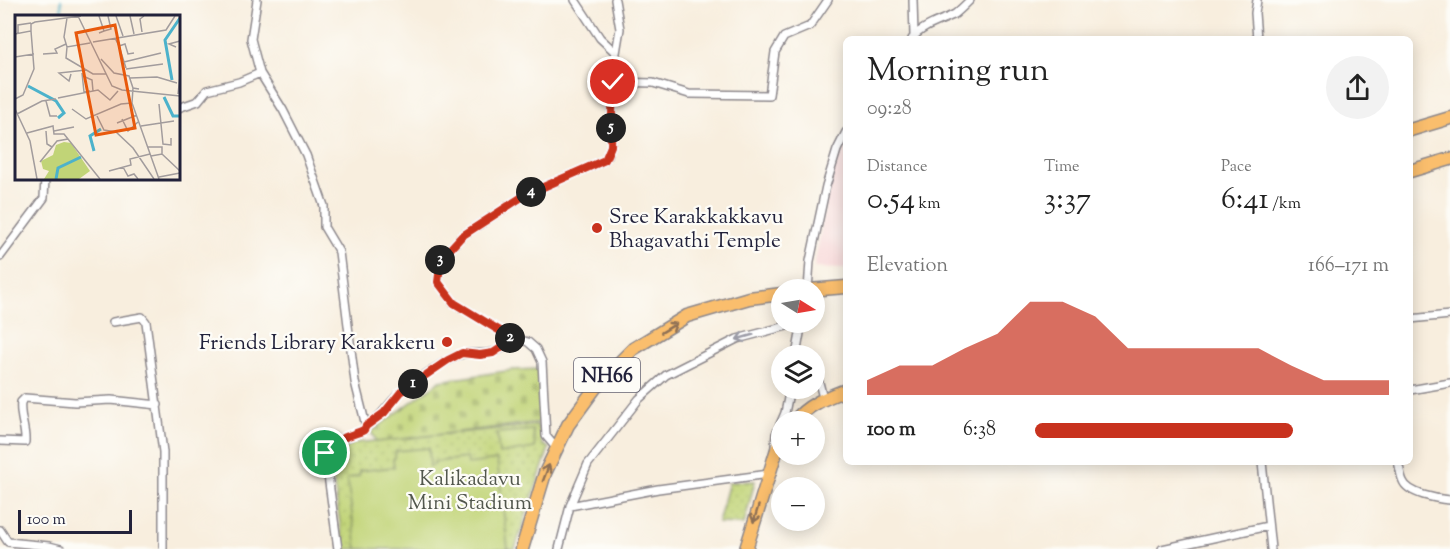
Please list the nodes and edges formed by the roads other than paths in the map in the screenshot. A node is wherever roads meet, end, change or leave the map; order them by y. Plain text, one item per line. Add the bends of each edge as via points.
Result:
1 (256, 0) edge
2 (575, 0) edge
3 (615, 0) edge
4 (828, 0) edge
5 (913, 0) edge
6 (970, 0) edge
7 (1257, 0) edge
8 (913, 36) edge
9 (915, 36) edge
10 (1257, 36) edge
11 (616, 53) junction
12 (260, 73) junction
13 (613, 82) junction
14 (180, 107) edge
15 (1450, 118) edge
16 (1413, 129) edge
17 (843, 138) edge
18 (1450, 159) edge
19 (1413, 170) edge
20 (45, 180) edge
21 (0, 257) edge
22 (809, 279) edge
23 (843, 287) edge
24 (825, 289) edge
25 (771, 295) edge
26 (1450, 315) edge
27 (1413, 319) edge
28 (113, 322) dead end
29 (771, 330) edge
30 (510, 337) junction
31 (1450, 383) edge
32 (1413, 389) edge
33 (843, 391) edge
34 (826, 398) joint
35 (158, 405) junction
36 (805, 411) edge
37 (366, 426) junction
38 (0, 441) edge
39 (557, 448) junction
40 (772, 465) edge
41 (1262, 465) edge
42 (1399, 465) edge
43 (769, 474) junction
44 (1450, 500) edge
45 (570, 507) junction
46 (1268, 526) junction
47 (0, 530) edge
48 (61, 549) edge
49 (163, 549) edge
50 (338, 549) edge
51 (522, 549) edge
52 (560, 549) edge
53 (746, 549) edge
54 (1162, 549) edge
55 (1271, 549) edge

1 - 12 street via 251,39
2 - 11 street via 600,38
3 - 11 street via 620,29
4 - 13 street via 810,26 784,37 775,52 769,95 689,94 653,82
5 - 8 street
6 - 9 street via 957,13
7 - 10 street
11 - 13 street
12 - 14 street via 207,90 198,101
12 - 37 street via 306,155 324,206 324,227 339,252 355,382
13 - 30 street via 611,146 605,160 525,195 462,236 441,259 438,282 454,303
15 - 16 highway
17 - 22 street via 826,186
18 - 19 highway
20 - 21 street via 44,198
23 - 24 highway
39 -> 25 highway, NH66 via 568,425 598,384 633,349 687,316
26 - 27 street
28 - 35 street via 142,317 146,322
29 -> 45 street via 737,339 666,375 639,399 588,464
30 - 37 street via 510,342 493,353 462,353 448,360 401,392 384,413
30 - 39 street via 528,342 542,362 546,436
31 - 32 street
33 - 34 highway
34 - 36 highway
35 - 38 street via 25,398 20,409 25,442
35 - 49 street via 163,452
37 - 50 street via 328,446 325,453
51 -> 39 highway, NH66 via 545,473
40 - 43 highway
41 - 46 street
42 - 44 street via 1403,483 1411,490
43 - 45 street via 681,485
43 -> 53 highway
45 - 52 street
46 - 54 street
46 - 55 street
47 - 48 street via 8,542

